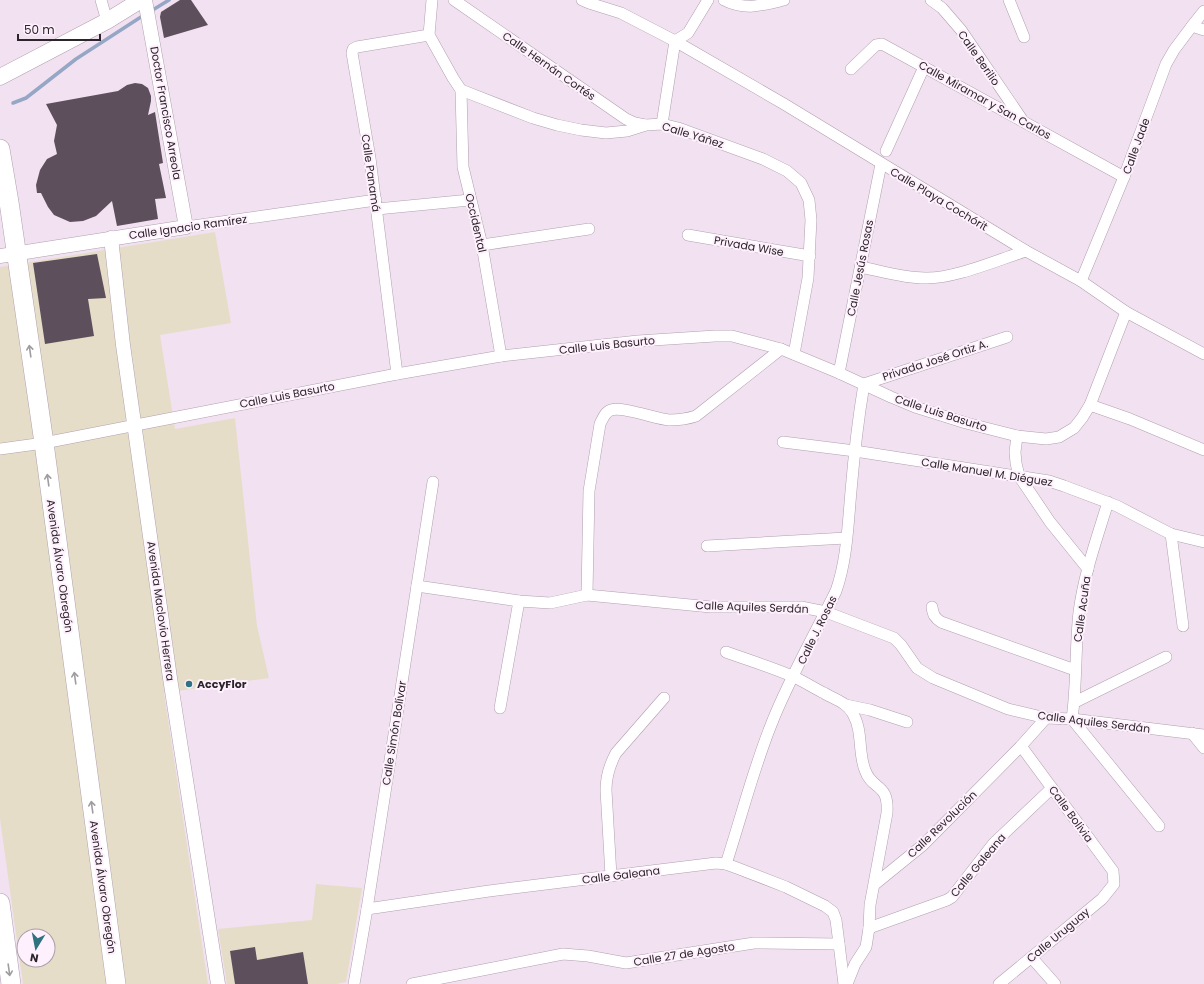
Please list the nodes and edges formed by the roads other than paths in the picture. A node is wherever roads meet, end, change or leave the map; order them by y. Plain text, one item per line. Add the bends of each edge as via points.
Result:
1 (101, 0) edge
2 (141, 0) edge
3 (145, 0) edge
4 (432, 0) edge
5 (454, 0) edge
6 (582, 0) edge
7 (708, 0) edge
8 (724, 0) edge
9 (784, 0) edge
10 (931, 0) edge
11 (1009, 0) edge
12 (759, 3) edge
13 (1204, 12) edge
14 (107, 21) junction
15 (1192, 26) junction
16 (1204, 30) edge
17 (429, 35) junction
18 (1024, 36) dead end
19 (675, 41) junction
20 (924, 67) junction
21 (851, 69) dead end
22 (0, 77) edge
23 (461, 90) junction
24 (1022, 120) junction
25 (662, 124) junction
26 (646, 125) junction
27 (0, 149) edge
28 (886, 151) dead end
29 (881, 164) junction
30 (1124, 177) junction
31 (470, 200) junction
32 (376, 205) junction
33 (186, 227) junction
34 (589, 229) dead end
35 (688, 235) dead end
36 (111, 238) junction
37 (482, 245) junction
38 (1026, 250) junction
39 (8, 254) edge
40 (810, 256) junction
41 (860, 267) junction
42 (1081, 281) junction
43 (1126, 312) junction
44 (1007, 337) dead end
45 (781, 349) junction
46 (794, 354) junction
47 (1204, 354) edge
48 (501, 356) junction
49 (839, 373) junction
50 (397, 374) junction
51 (864, 384) junction
52 (1090, 405) junction
53 (134, 426) junction
54 (1017, 436) junction
55 (783, 442) dead end
56 (44, 443) junction
57 (0, 449) edge
58 (1204, 450) edge
59 (854, 451) junction
60 (1018, 476) junction
61 (433, 482) dead end
62 (1108, 502) junction
63 (1171, 534) junction
64 (846, 538) junction
65 (1204, 542) edge
66 (707, 546) dead end
67 (1088, 569) junction
68 (417, 586) junction
69 (587, 595) junction
70 (519, 601) junction
71 (932, 607) dead end
72 (826, 612) junction
73 (1183, 626) dead end
74 (726, 652) dead end
75 (1166, 657) dead end
76 (1075, 670) junction
77 (793, 677) junction
78 (664, 698) dead end
79 (1074, 702) junction
80 (846, 705) junction
81 (500, 708) dead end
82 (1046, 718) junction
83 (1072, 719) junction
84 (907, 722) dead end
85 (1192, 733) junction
86 (1204, 735) edge
87 (1021, 746) junction
88 (1204, 748) edge
89 (1052, 788) junction
90 (1159, 826) dead end
91 (726, 864) junction
92 (611, 876) junction
93 (875, 884) junction
94 (1114, 884) joint
95 (0, 903) edge
96 (367, 909) junction
97 (869, 928) junction
98 (839, 944) junction
99 (1032, 958) junction
100 (11, 984) edge
101 (116, 984) edge
102 (218, 984) edge
103 (354, 984) edge
104 (412, 984) edge
105 (845, 984) edge
106 (999, 984) edge
107 (1055, 984) edge

1 - 14 street
2 - 14 main road
3 - 33 street, Doctor Francisco Arreola
4 - 17 street
5 - 26 street, Calle Hernán Cortés via 626,119
6 - 19 street, Calle Playa Cochórit via 621,13
7 - 19 street via 688,33
8 - 12 street via 733,5 747,7
9 - 12 street
10 - 24 street, Calle Berilio via 942,8 961,30
11 - 18 street
13 - 15 street, Calle Jade
14 - 22 main road
15 - 16 street
15 - 30 street, Calle Jade via 1166,64
17 - 23 street
17 - 32 street, Calle Panamá via 357,47 352,53
19 - 25 street
19 - 29 street, Calle Playa Cochórit
20 - 21 street, Calle Miramar y San Carlos via 878,43
20 - 24 street, Calle Miramar y San Carlos
20 - 28 street
23 - 26 street, Calle Yáñez via 557,126 606,132 627,131
23 - 31 street, Occidental via 463,167
24 - 30 street, Calle Miramar y San Carlos
25 - 26 street, Calle Yáñez
25 - 40 street, Calle Yáñez via 763,159 787,171 801,183 809,200
27 - 39 highway, Avenida Álvaro Obregón via 9,202
29 - 38 street, Calle Playa Cochórit
29 - 41 street, Calle Jesús Rosas
30 - 42 street, Calle Jade
31 - 32 street, Calle Ignacio Ramírez
31 - 37 street, Occidental
32 - 33 street, Calle Ignacio Ramírez
32 - 50 street, Calle Panamá
33 - 36 street, Calle Ignacio Ramírez
34 - 37 street
35 - 40 street, Privada Wise
36 - 39 street, Calle Ignacio Ramírez
36 - 53 street, Avenida Maclovio Herrera
37 - 48 street, Occidental
38 - 41 street via 938,278 912,277
38 - 42 street, Calle Playa Cochórit
56 -> 39 highway, Avenida Álvaro Obregón
40 - 46 street, Calle Yáñez
41 - 49 street, Calle Jesús Rosas
42 - 43 street, Calle Playa Cochórit
43 - 47 street, Calle Playa Cochórit
43 - 52 street, Calle Luis Basurto
44 - 51 street, Privada José Ortiz A.
45 - 46 street, Calle Luis Basurto
45 - 48 street, Calle Luis Basurto via 732,336 715,336 638,341
45 - 69 street via 696,416 684,420 668,420 612,409 604,415 600,424 589,491
46 - 49 street, Calle Luis Basurto
48 - 50 street, Calle Luis Basurto
49 - 51 street, Calle Luis Basurto
50 - 53 street, Calle Luis Basurto
51 - 54 street, Calle Luis Basurto via 930,412
51 - 59 street, Calle J. Rosas
52 - 54 street, Calle Luis Basurto via 1074,428 1059,437 1046,439
52 - 58 street
53 - 56 street, Calle Luis Basurto
53 - 102 street, Avenida Maclovio Herrera via 179,739
54 - 60 street via 1015,458
55 - 59 street, Calle Manuel M. Diéguez
56 - 57 street, Calle Luis Basurto
101 -> 56 highway, Avenida Álvaro Obregón
59 - 60 street, Calle Manuel M. Diéguez
59 - 64 street, Calle J. Rosas
60 - 62 street, Calle Manuel M. Diéguez via 1049,481
60 - 67 street via 1059,534
61 - 68 street, Calle Simón Bolívar
62 - 63 street, Calle Manuel M. Diéguez
62 - 67 street, Calle Acuña
63 - 65 street, Calle Manuel M. Diéguez
63 - 73 street
64 - 66 street
64 - 72 street, Calle J. Rosas via 840,580
67 - 76 street, Calle Acuña via 1079,612
68 - 70 street, Calle Aquiles Serdán
68 - 96 street, Calle Simón Bolívar
69 - 70 street, Calle Aquiles Serdán via 550,603
69 - 72 street, Calle Aquiles Serdán via 711,607 801,606
70 - 81 street
71 - 76 street via 933,613 941,622
72 - 77 street, Calle J. Rosas
72 - 82 street, Calle Aquiles Serdán via 894,638 917,668 933,678 1008,709
74 - 77 street
75 - 79 street
76 - 79 street, Calle Acuña
77 - 80 street
77 - 91 street, Calle J. Rosas via 759,756
78 - 92 street via 616,754 606,776
79 - 83 street, Calle Acuña
80 - 84 street
80 - 93 street via 854,714 865,772 886,795 888,804
82 - 83 street, Calle Aquiles Serdán
82 - 87 street, Calle Revolución
83 - 85 street, Calle Aquiles Serdán
83 - 90 street
85 - 86 street, Calle Aquiles Serdán
85 - 88 street
87 - 89 street, Calle Bolivia
87 - 93 street, Calle Revolución via 923,844
89 - 94 street, Calle Bolivia via 1112,871
89 - 97 street, Calle Galeana via 994,843 952,897
91 - 92 street, Calle Galeana via 706,864
91 - 98 street, Calle Galeana via 786,886 825,906 833,912 836,920
92 - 96 street, Calle Galeana
93 - 97 street via 870,905
94 - 99 street, Calle Uruguay via 1102,899
95 -> 100 highway
96 - 103 street, Calle Simón Bolívar
97 - 105 street via 866,947
98 - 104 street, Calle 27 de Agosto via 754,943 626,962 563,954
98 - 105 street
99 - 106 street, Calle Uruguay
99 - 107 street

